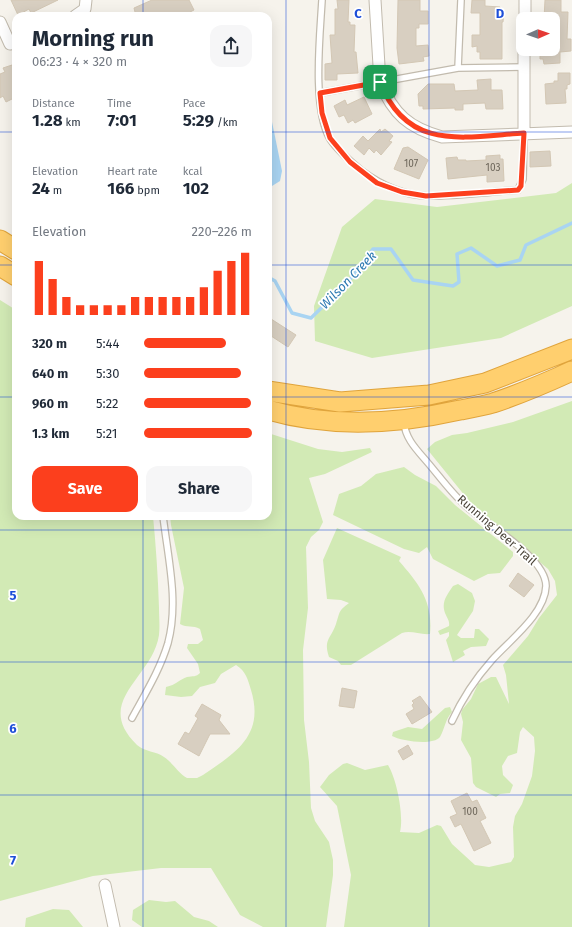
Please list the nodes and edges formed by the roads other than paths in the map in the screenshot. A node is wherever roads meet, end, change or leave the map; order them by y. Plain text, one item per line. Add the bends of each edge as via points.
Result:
1 (86, 0) edge
2 (322, 0) edge
3 (375, 0) edge
4 (461, 0) edge
5 (525, 0) edge
6 (82, 12) edge
7 (525, 12) edge
8 (0, 22) edge
9 (9, 45) edge
10 (524, 56) edge
11 (524, 66) junction
12 (458, 68) junction
13 (380, 82) junction
14 (320, 93) junction
15 (572, 132) edge
16 (524, 133) junction
17 (0, 240) edge
18 (12, 248) edge
19 (0, 266) edge
20 (12, 274) edge
21 (572, 349) edge
22 (572, 371) edge
23 (272, 392) edge
24 (272, 411) edge
25 (403, 420) junction
26 (163, 520) edge
27 (132, 718) dead end
28 (452, 721) dead end
29 (105, 885) dead end
30 (114, 927) edge

1 - 6 street via 85,9
2 - 14 lane
3 - 13 street
4 - 12 lane
5 - 7 street
8 - 9 street
10 - 11 street
11 - 12 lane
11 - 16 street
12 - 13 lane
13 - 14 lane
13 - 16 street via 385,95 402,118 428,133 442,137 458,137
14 - 16 lane via 322,113 330,138 350,162 377,183 402,192 426,196 518,190 523,179
15 - 16 street
17 - 18 highway
19 - 20 highway
21 - 23 highway via 485,383 428,395 340,402
22 - 25 highway via 492,403
24 - 25 highway via 286,416 342,423
25 - 28 lane, Running Deer Trail via 408,437 465,506 534,560 546,584 544,599 527,624 491,661 461,702
26 - 27 lane via 173,612 168,644 154,678
29 - 30 street

